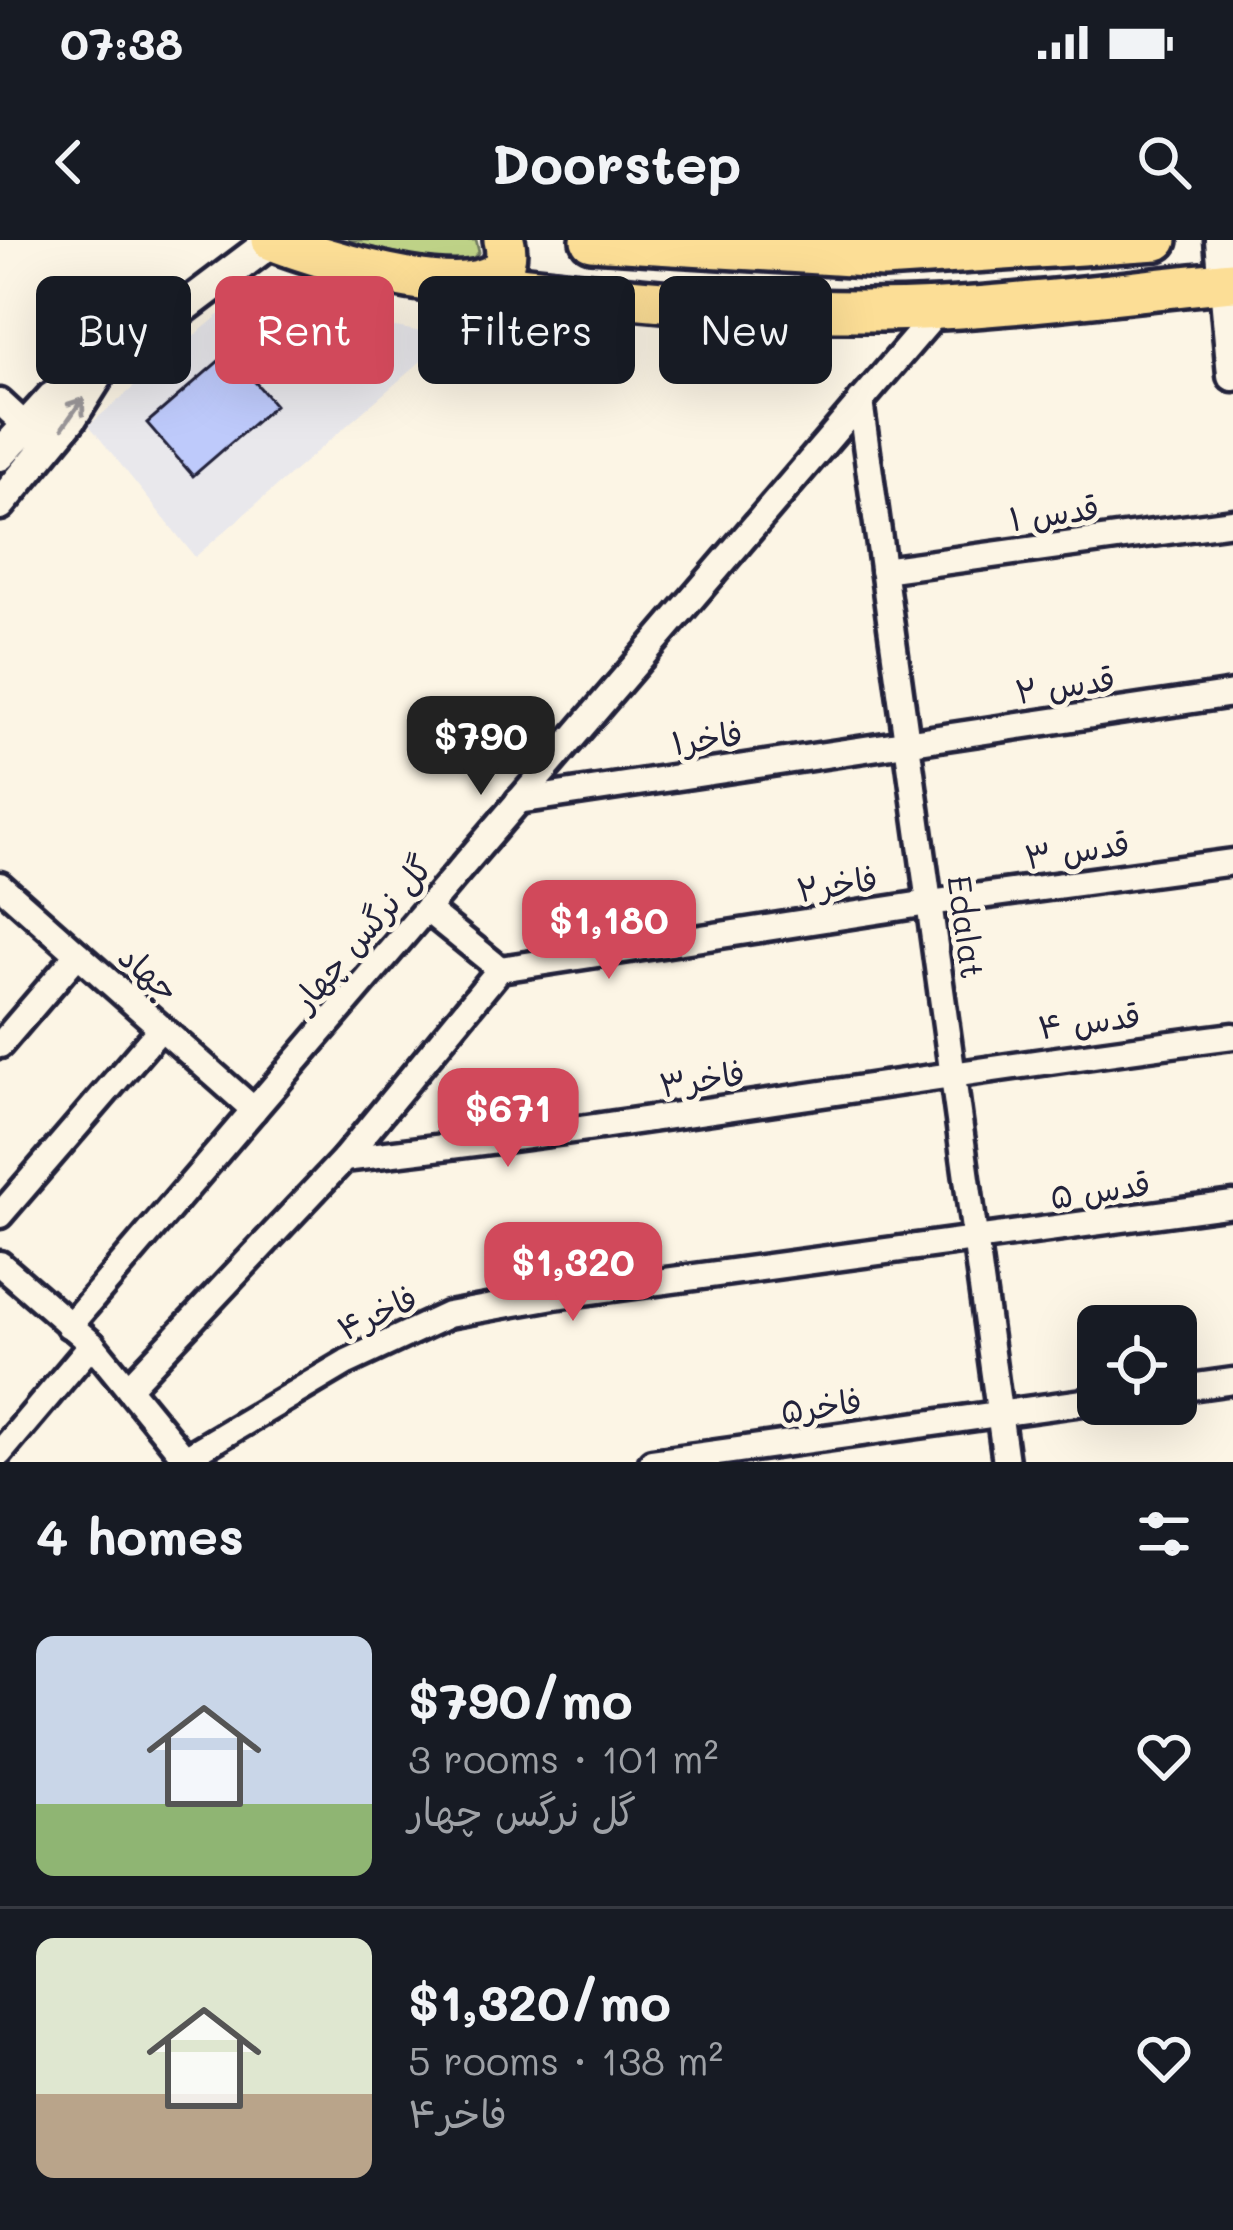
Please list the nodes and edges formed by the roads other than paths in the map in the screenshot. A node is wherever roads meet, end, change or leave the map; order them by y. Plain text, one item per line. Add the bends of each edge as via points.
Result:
1 (272, 240) edge
2 (504, 240) edge
3 (591, 240) edge
4 (1157, 240) edge
5 (1221, 240) edge
6 (893, 249) edge
7 (492, 276) edge
8 (418, 277) edge
9 (1228, 282) edge
10 (635, 299) edge
11 (191, 301) edge
12 (940, 309) junction
13 (1233, 375) edge
14 (76, 384) edge
15 (93, 384) edge
16 (860, 401) junction
17 (0, 402) edge
18 (26, 426) junction
19 (0, 454) edge
20 (0, 504) edge
21 (1233, 522) edge
22 (884, 570) junction
23 (1233, 694) edge
24 (907, 741) junction
25 (518, 801) junction
26 (1233, 862) edge
27 (0, 885) edge
28 (929, 903) junction
29 (426, 909) junction
30 (78, 954) junction
31 (500, 969) junction
32 (161, 1028) junction
33 (1233, 1036) edge
34 (0, 1045) edge
35 (952, 1072) junction
36 (254, 1110) junction
37 (344, 1159) junction
38 (1233, 1204) edge
39 (0, 1215) edge
40 (976, 1241) junction
41 (0, 1264) edge
42 (69, 1326) junction
43 (92, 1344) junction
44 (1233, 1381) edge
45 (1197, 1386) edge
46 (128, 1388) junction
47 (1077, 1403) edge
48 (1000, 1414) junction
49 (0, 1453) edge
50 (186, 1461) edge
51 (652, 1462) edge
52 (1006, 1462) edge

1 - 8 main road
1 - 11 street
2 - 7 main road via 507,251
3 - 6 main road
4 - 6 main road
5 - 9 street
9 - 12 main road
9 - 13 street
10 - 12 main road
12 - 16 street, گل نرگس چهار
14 - 18 street
20 -> 15 street
16 - 22 street, Edalat
16 - 25 street, گل نرگس چهار
17 - 18 street
18 - 19 street
21 - 22 street, قدس ۱
22 - 24 street, Edalat
23 - 24 street, قدس ۲
24 - 25 street, فاخر۱
24 - 28 street, Edalat
25 - 29 street, گل نرگس چهار
26 - 28 street, قدس ۳
27 - 30 street, جهاد
28 - 31 street, فاخر۲
28 - 35 street, Edalat
29 - 31 street
29 - 36 street, گل نرگس چهار
30 - 32 street, جهاد
30 - 34 street
31 - 37 street
32 - 36 street, جهاد
32 - 39 street
33 - 35 street, قدس ۴
35 - 37 street, فاخر۳
35 - 40 street, Edalat
36 - 42 street, گل نرگس چهار
37 - 46 street
38 - 40 street, قدس ۵
40 - 48 street, Edalat
40 - 50 street, فاخر۴ via 448,1315 346,1363
41 - 42 street
42 - 43 street
43 - 46 street
43 - 49 street
44 - 45 street
46 - 50 street
47 - 48 street, فاخر۵
48 - 51 street, فاخر۵
48 - 52 street, Edalat

